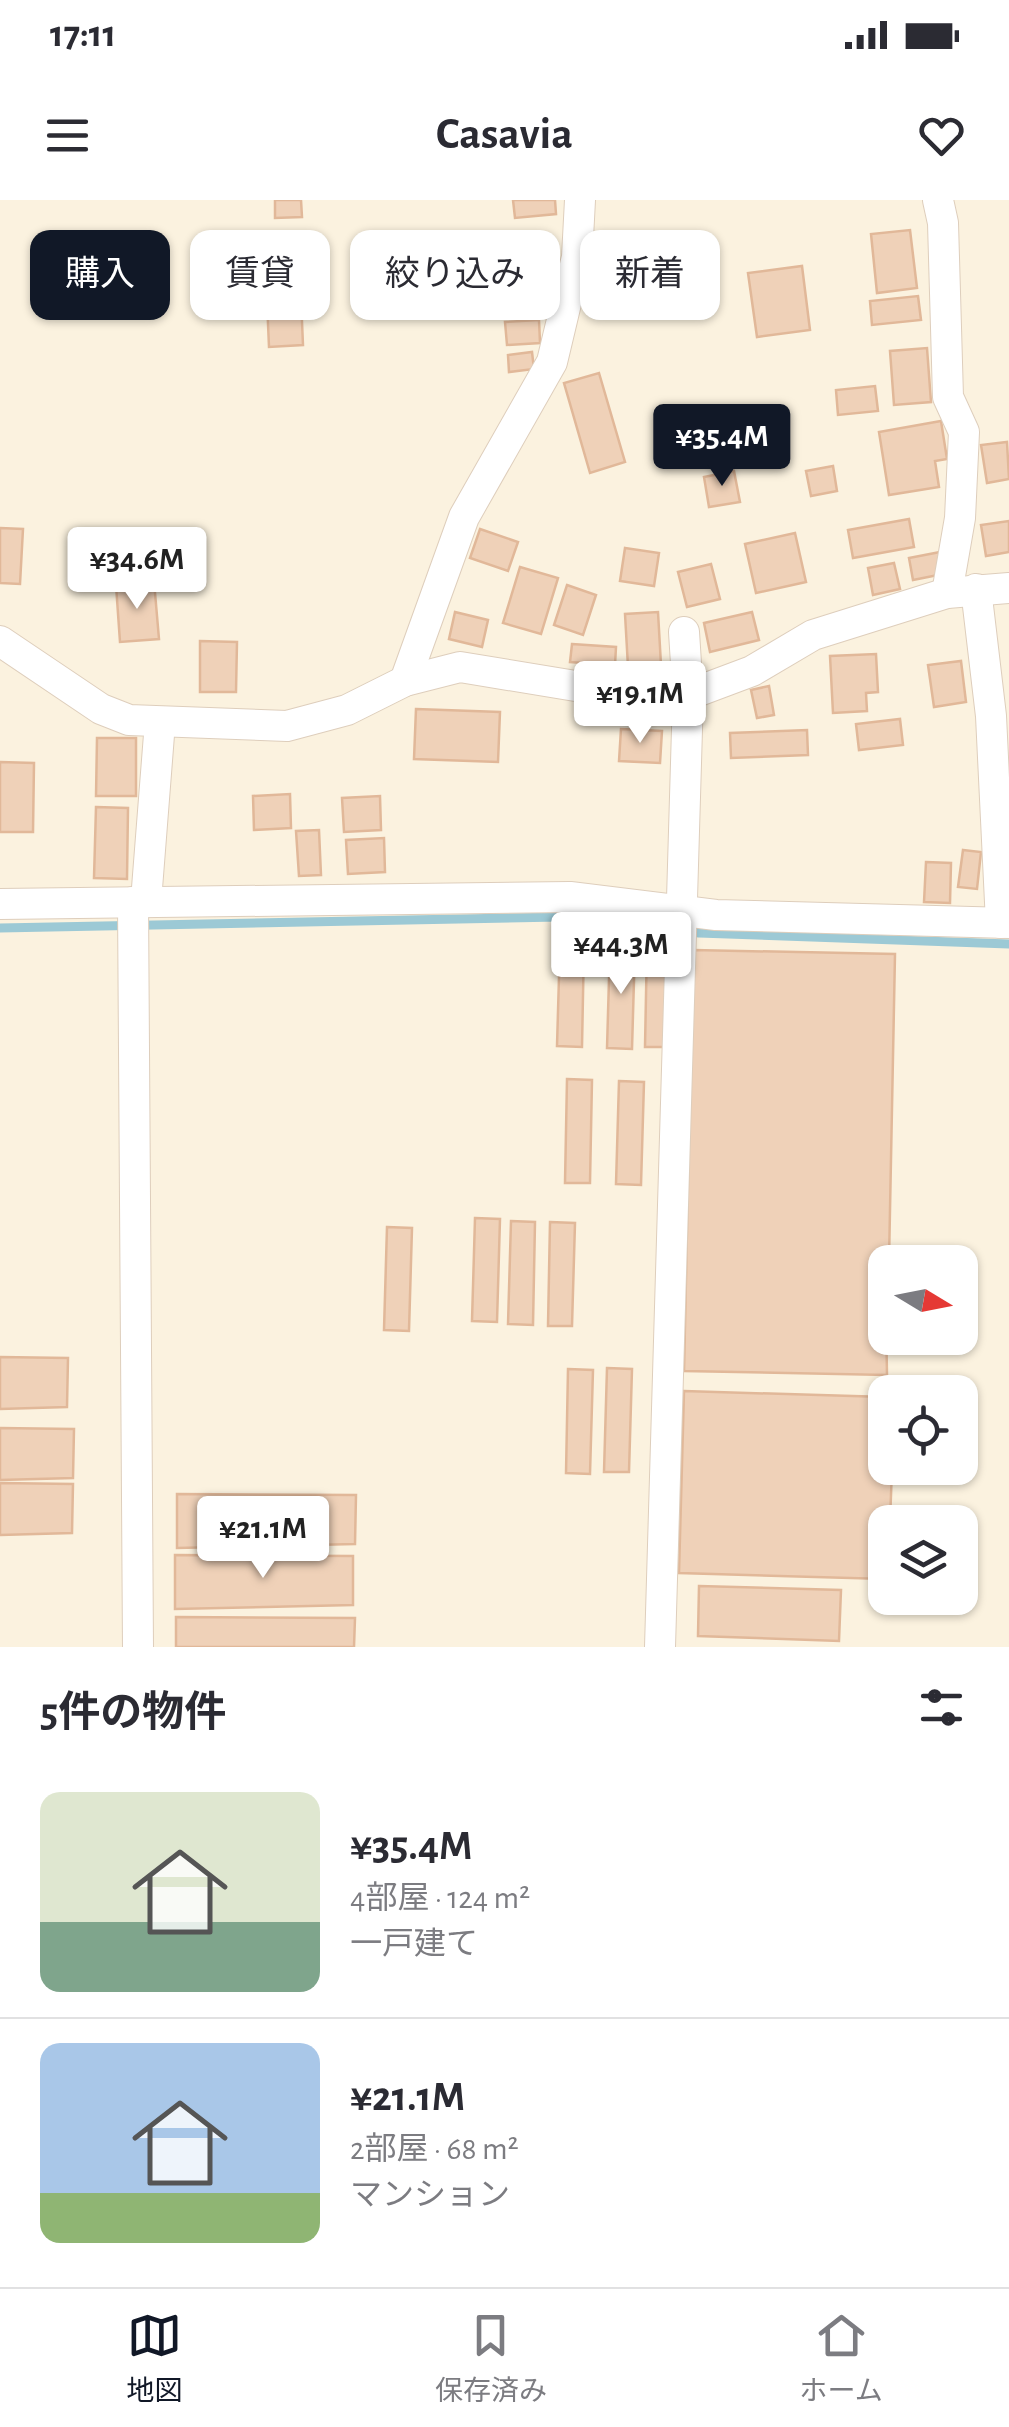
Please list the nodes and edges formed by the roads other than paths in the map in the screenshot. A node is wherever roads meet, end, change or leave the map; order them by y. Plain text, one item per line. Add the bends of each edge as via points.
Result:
1 (580, 200) edge
2 (938, 200) edge
3 (1009, 588) edge
4 (961, 591) junction
5 (684, 632) dead end
6 (0, 642) edge
7 (406, 682) junction
8 (688, 695) junction
9 (160, 722) junction
10 (140, 901) junction
11 (0, 904) edge
12 (682, 911) junction
13 (1005, 923) edge
14 (138, 1647) edge
15 (660, 1647) edge

1 - 7 street via 577,256 552,362 464,517
2 - 4 street via 948,397 964,432
3 - 4 street
4 - 8 street via 813,634 752,671
4 - 13 street via 991,716
5 - 8 street
6 - 9 street via 101,709
7 - 8 street via 460,667 630,694
7 - 9 street via 346,710 287,726
8 - 12 street
9 - 10 street
10 - 11 street
10 - 12 street via 570,897
10 - 14 street
12 - 13 street
12 - 15 street

